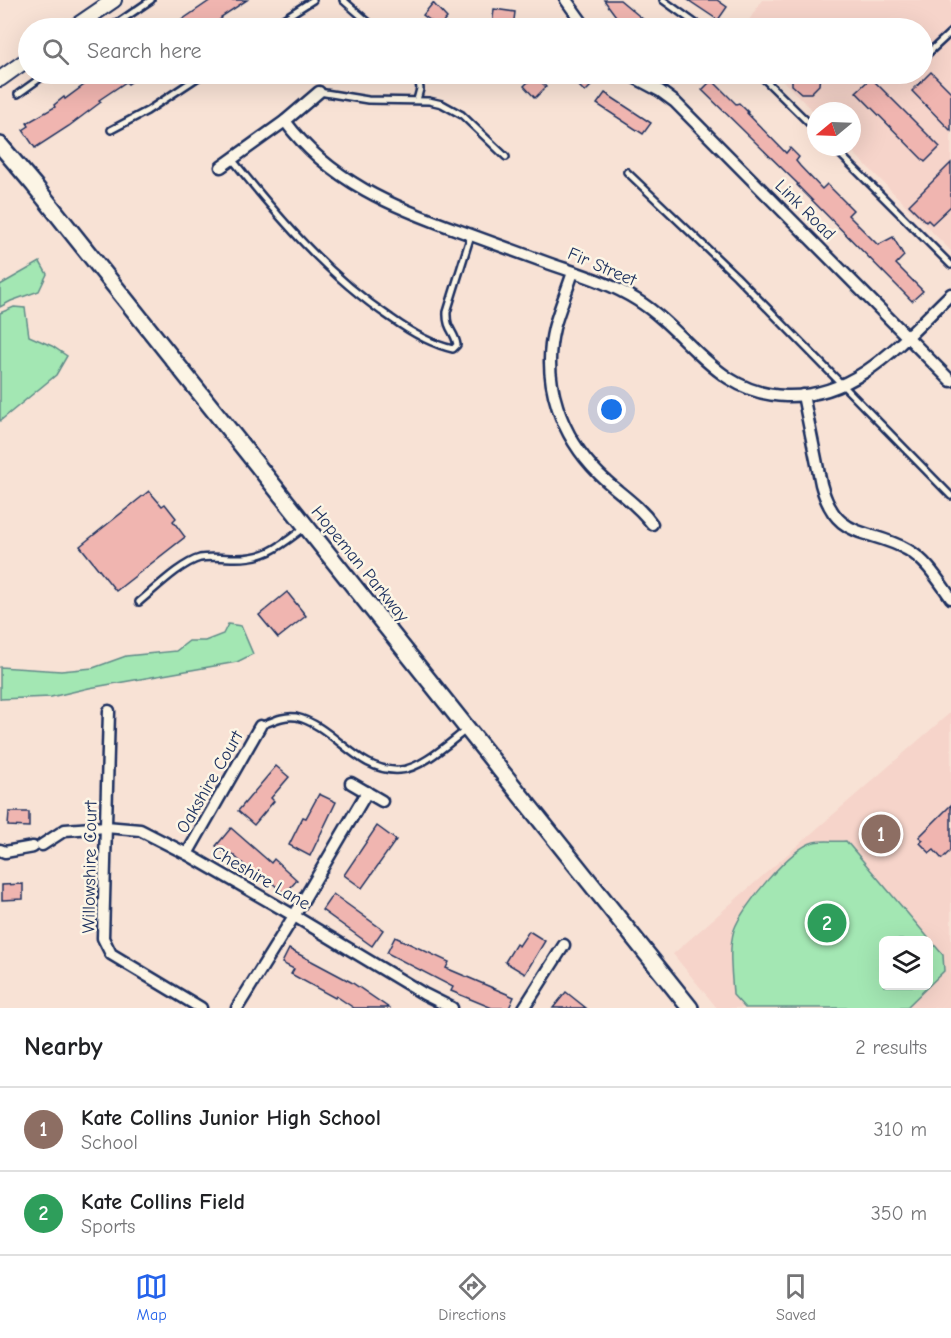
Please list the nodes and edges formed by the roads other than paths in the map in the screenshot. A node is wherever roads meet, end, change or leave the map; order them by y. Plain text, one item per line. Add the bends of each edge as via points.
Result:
1 (114, 0) edge
2 (152, 0) edge
3 (313, 0) edge
4 (343, 0) edge
5 (566, 0) edge
6 (663, 0) edge
7 (91, 18) edge
8 (125, 18) edge
9 (285, 18) edge
10 (364, 18) edge
11 (579, 18) edge
12 (688, 18) edge
13 (951, 32) edge
14 (933, 49) edge
15 (18, 66) edge
16 (0, 79) edge
17 (32, 84) edge
18 (188, 84) edge
19 (419, 84) edge
20 (647, 84) edge
21 (769, 84) edge
22 (319, 92) joint
23 (18, 94) dead end
24 (417, 100) junction
25 (285, 121) junction
26 (807, 121) edge
27 (111, 130) dead end
28 (0, 145) edge
29 (842, 156) edge
30 (506, 157) dead end
31 (232, 159) junction
32 (221, 167) dead end
33 (627, 172) dead end
34 (471, 235) junction
35 (951, 266) edge
36 (573, 272) junction
37 (951, 294) edge
38 (907, 336) junction
39 (951, 381) edge
40 (842, 386) junction
41 (803, 395) junction
42 (951, 496) edge
43 (652, 524) dead end
44 (305, 527) junction
45 (951, 598) edge
46 (139, 602) dead end
47 (109, 711) dead end
48 (260, 726) joint
49 (467, 729) junction
50 (351, 783) dead end
51 (367, 792) junction
52 (382, 801) dead end
53 (106, 827) junction
54 (0, 850) edge
55 (188, 854) junction
56 (294, 916) junction
57 (564, 945) dead end
58 (201, 1008) edge
59 (237, 1008) edge
60 (452, 1008) edge
61 (524, 1008) edge
62 (690, 1008) edge

1 - 7 street
2 - 8 lane
3 - 9 lane
4 - 10 lane
5 - 11 street
6 - 12 lane
13 - 14 lane
15 - 16 street
17 - 23 lane
18 - 27 lane
19 - 24 lane
20 - 38 street, Link Road via 675,102
21 - 26 lane
22 - 24 lane via 368,100
22 - 25 street
24 - 30 lane via 454,109
25 - 31 street
25 - 34 street, Fir Street via 307,148 343,178 394,206
28 - 44 main road, Hopeman Parkway
29 - 35 lane
31 - 32 street
31 - 34 lane via 305,245 356,294 406,328 453,349 457,341 447,322 447,312
33 - 40 lane via 736,276
34 - 36 street, Fir Street
36 - 41 street, Fir Street via 638,301 733,382 771,394
36 - 43 street via 551,348 557,408 565,429 588,463
37 - 38 street, Fir Street
38 - 39 street, Link Road
38 - 40 street, Fir Street via 883,360
40 - 41 street, Fir Street
40 - 42 lane
41 - 45 street via 822,490 830,509 858,533 891,542 921,559
44 - 46 lane via 265,555 192,561
44 - 49 main road, Hopeman Parkway
47 - 53 street, Willowshire Court
48 - 49 lane via 296,717 340,742 364,762 381,769 401,770 422,762
48 - 55 street, Oakshire Court
49 - 62 main road, Hopeman Parkway
50 - 51 street
51 - 52 street
51 - 56 street
53 - 54 street, Cheshire Lane via 65,830 38,846
53 - 55 street, Cheshire Lane via 140,830
53 - 58 street, Willowshire Court via 106,946 111,954
55 - 56 street, Cheshire Lane
56 - 59 street
56 - 60 street, Cheshire Lane
57 - 61 street

